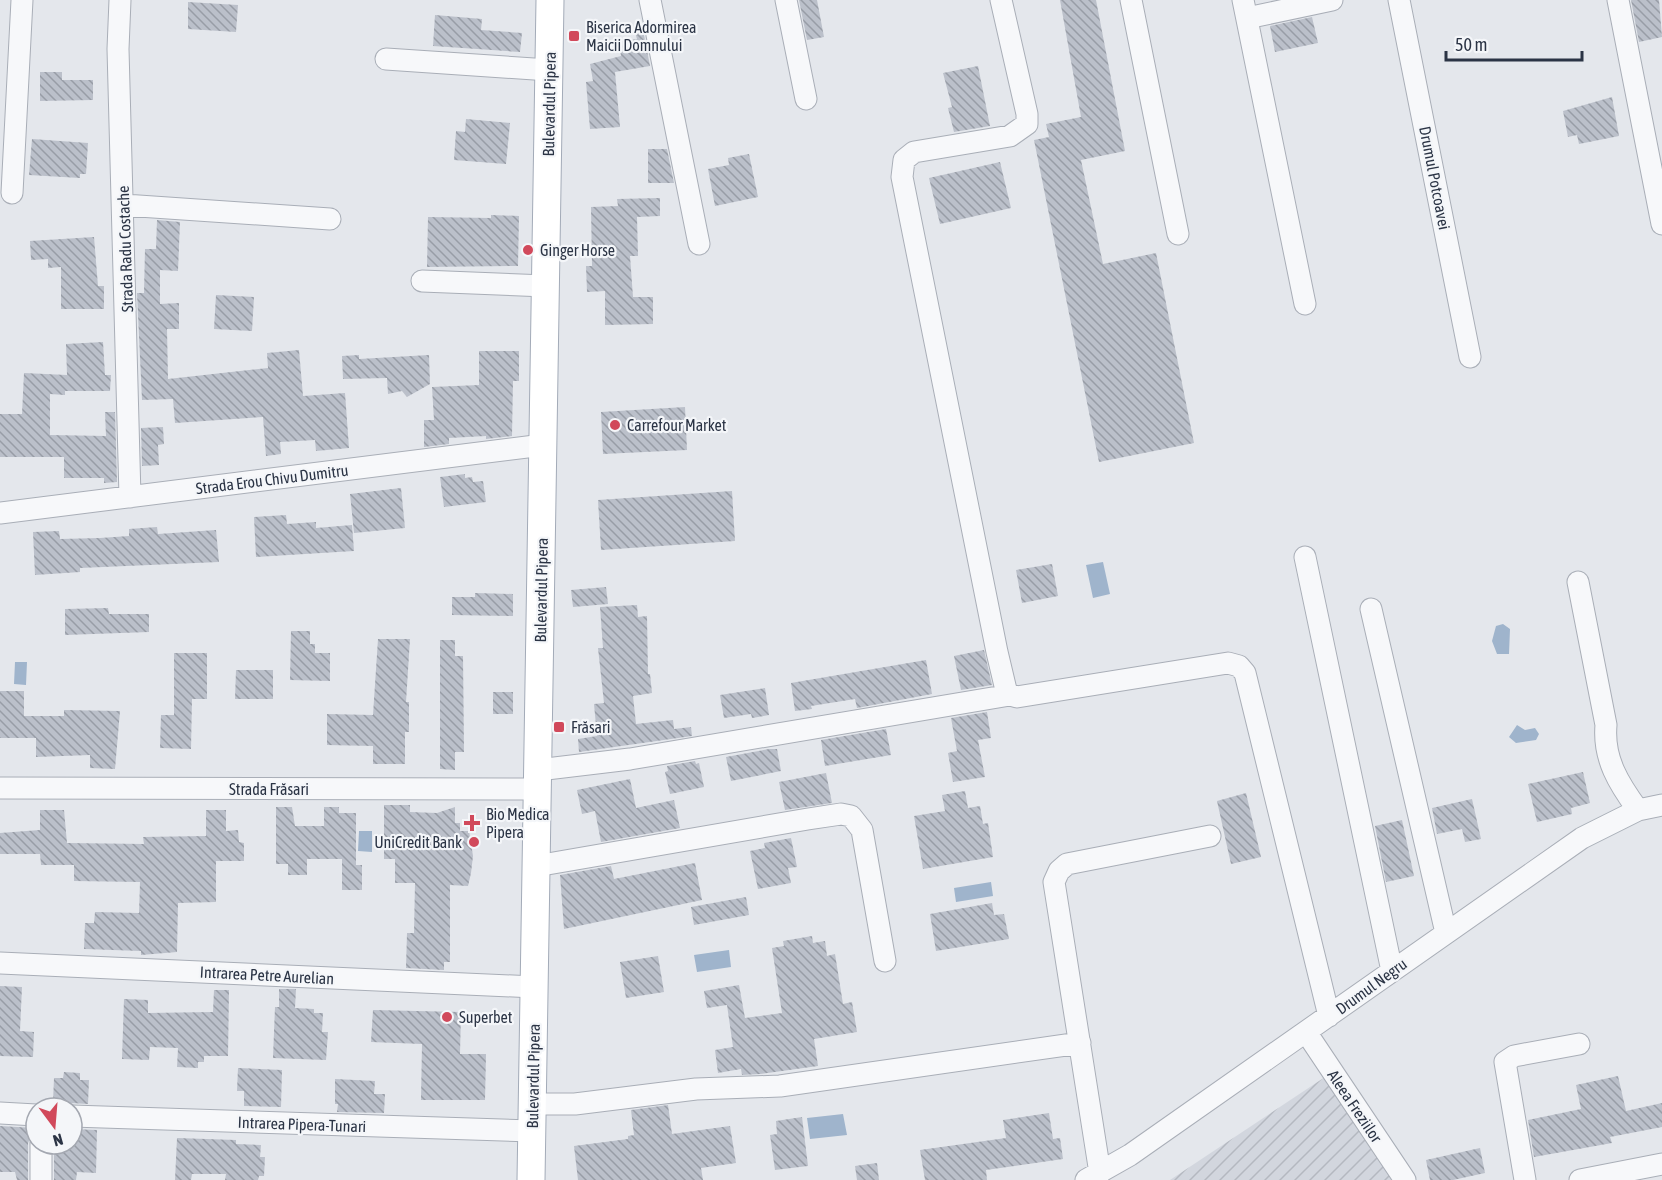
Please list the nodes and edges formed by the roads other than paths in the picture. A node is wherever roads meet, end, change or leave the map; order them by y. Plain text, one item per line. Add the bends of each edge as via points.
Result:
1 (22, 0) edge
2 (120, 0) edge
3 (550, 0) edge
4 (650, 0) edge
5 (786, 0) edge
6 (1000, 0) edge
7 (1131, 0) edge
8 (1332, 0) edge
9 (1399, 0) edge
10 (1618, 0) edge
11 (1245, 9) edge
12 (386, 59) dead end
13 (549, 70) junction
14 (806, 99) dead end
15 (12, 193) dead end
16 (124, 206) junction
17 (330, 219) dead end
18 (1662, 224) edge
19 (1178, 234) dead end
20 (699, 244) dead end
21 (422, 281) dead end
22 (546, 286) junction
23 (1305, 304) dead end
24 (1470, 357) dead end
25 (543, 445) junction
26 (130, 497) junction
27 (0, 513) edge
28 (1305, 556) dead end
29 (1578, 582) dead end
30 (1371, 609) dead end
31 (1011, 695) junction
32 (538, 780) junction
33 (0, 788) edge
34 (1662, 805) edge
35 (1638, 810) junction
36 (1210, 836) dead end
37 (536, 866) junction
38 (1446, 933) junction
39 (885, 961) dead end
40 (0, 963) edge
41 (1392, 971) junction
42 (534, 987) junction
43 (1329, 1016) junction
44 (1306, 1032) junction
45 (1080, 1043) junction
46 (1579, 1044) dead end
47 (532, 1104) junction
48 (0, 1113) edge
49 (24, 1114) edge
50 (84, 1116) edge
51 (532, 1131) junction
52 (41, 1156) edge
53 (1662, 1164) edge
54 (1093, 1177) edge
55 (41, 1180) edge
56 (531, 1180) edge
57 (1405, 1180) edge
58 (1525, 1180) edge
59 (1580, 1180) edge

1 - 15 street
2 - 16 street, Strada Radu Costache
3 - 13 main road, Bulevardul Pipera
4 - 20 street
5 - 14 street
6 - 31 street via 1027,124 1010,136 914,152 904,160 902,177 997,652 1005,690
7 - 19 street
8 - 11 street
9 - 24 street, Drumul Potcoavei
10 - 18 street
11 - 23 street
12 - 13 street
13 - 22 main road, Bulevardul Pipera
16 - 17 street
16 - 26 street, Strada Radu Costache
21 - 22 street
22 - 25 main road, Bulevardul Pipera
25 - 26 street, Strada Erou Chivu Dumitru
25 - 32 main road, Bulevardul Pipera
26 - 27 street, Strada Erou Chivu Dumitru
28 - 41 street
29 - 35 street via 1606,725 1605,748 1621,787
30 - 38 street
31 - 32 street, Strada Frăsari via 630,759
31 - 43 street, Strada Frăsari via 1228,663 1239,666 1245,673
32 - 33 street, Strada Frăsari
32 - 37 main road, Bulevardul Pipera
34 - 35 street, Drumul Negru
35 - 38 street, Drumul Negru via 1582,838
36 - 45 street via 1077,861 1059,872 1054,882
37 - 39 street via 808,819 851,816 862,830
37 - 42 main road, Bulevardul Pipera
38 - 41 street, Drumul Negru
40 - 42 street, Intrarea Petre Aurelian
41 - 43 street, Drumul Negru
42 - 47 main road, Bulevardul Pipera
43 - 44 street, Drumul Negru
44 - 54 street, Drumul Negru
44 - 57 street, Aleea Freziilor
45 - 47 street via 780,1086 696,1089 575,1104
45 - 54 street
46 - 58 street via 1514,1056 1505,1062
47 - 51 main road, Bulevardul Pipera
48 - 49 street
50 - 51 street, Intrarea Pipera-Tunari
51 - 56 main road, Bulevardul Pipera
52 - 55 street
53 - 59 street

